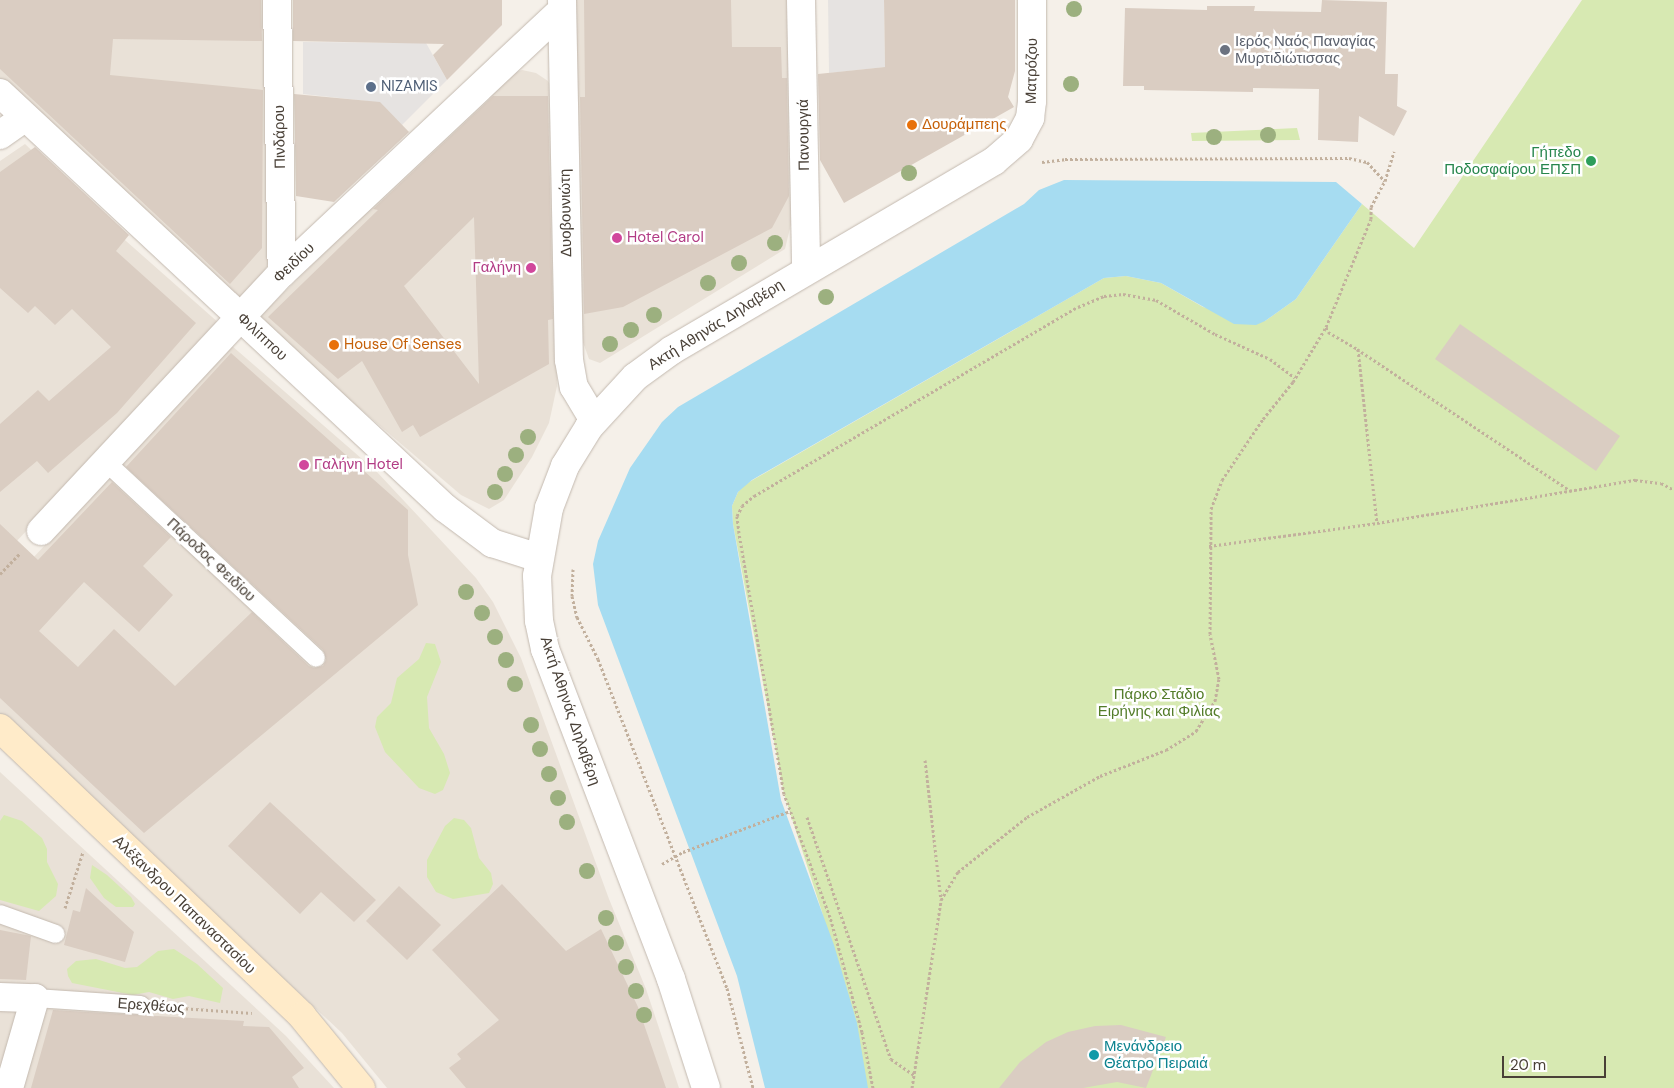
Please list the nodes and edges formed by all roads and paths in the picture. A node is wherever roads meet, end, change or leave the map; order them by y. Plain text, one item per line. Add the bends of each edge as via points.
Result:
1 (277, 0) edge
2 (801, 0) edge
3 (1032, 0) edge
4 (562, 5) edge
5 (0, 93) edge
6 (24, 118) junction
7 (0, 135) edge
8 (1019, 139) joint
9 (1394, 151) dead end
10 (1037, 162) dead end
11 (1385, 181) junction
12 (806, 270) junction
13 (282, 273) junction
14 (240, 318) junction
15 (1326, 327) junction
16 (1358, 349) junction
17 (1295, 378) junction
18 (594, 420) junction
19 (106, 462) junction
20 (1674, 490) edge
21 (1571, 491) junction
22 (1377, 523) junction
23 (41, 531) dead end
24 (1209, 546) junction
25 (539, 558) junction
26 (574, 559) dead end
27 (316, 658) dead end
28 (0, 728) edge
29 (925, 760) dead end
30 (790, 811) junction
31 (807, 817) dead end
32 (675, 855) junction
33 (941, 900) junction
34 (0, 914) edge
35 (56, 934) dead end
36 (0, 997) edge
37 (36, 998) junction
38 (141, 1005) joint
39 (255, 1013) dead end
40 (914, 1076) junction
41 (9, 1088) edge
42 (360, 1088) edge
43 (706, 1088) edge
44 (753, 1088) edge
45 (873, 1088) edge
46 (912, 1088) edge

1 - 13 street, Πινδάρου
2 - 12 street, Πανουργιά
3 - 8 street, Ματρόζου via 1032,101 1030,118
4 - 13 street, Φειδίου
4 - 18 street, Δυοβουνιώτη via 569,360 574,386
5 - 6 street, Φιλίππου
6 - 7 street
6 - 14 street, Φιλίππου
8 - 12 street, Ακτή Αθηνάς Δηλαβέρη via 994,161
9 - 11 path
10 - 11 path via 1065,159 1349,158 1367,162
11 - 15 path via 1371,207 1372,219
12 - 18 street, Ακτή Αθηνάς Δηλαβέρη via 654,362 619,392
13 - 14 street, Φειδίου
14 - 19 street, Φειδίου
14 - 25 street, Φιλίππου via 467,526 492,543
15 - 16 path via 1328,332
15 - 17 path
16 - 21 path
16 - 22 path
17 - 24 path via 1222,480 1211,509
17 - 30 path via 1270,359 1215,334 1156,300 1123,294 1104,296 1078,307 747,500 737,516 739,533 784,794
18 - 25 street, Ακτή Αθηνάς Δηλαβέρη via 556,486
19 - 23 street, Φειδίου
19 - 27 lane, Πάροδος Φειδίου
20 - 21 path via 1661,483 1635,480
21 - 22 path
22 - 24 path
24 - 33 path via 1210,634 1219,679 1215,701 1196,731 1166,750 1100,776 1027,817 958,872
25 - 43 street, Ακτή Αθηνάς Δηλαβέρη via 537,598 545,649 671,978
26 - 32 path via 572,596 577,617 598,659
28 - 42 main road, Αλέξανδρου Παπαναστασίου via 302,1016
29 - 33 path
30 - 32 path
30 - 45 path via 830,918 862,1032
31 - 40 path via 891,1059
32 - 44 path via 727,988
33 - 40 path
34 - 35 lane
36 - 37 street, Ερεχθέως
37 - 38 lane, Ερεχθέως
37 - 41 street
38 - 39 path, Ερεχθέως
40 - 46 path

